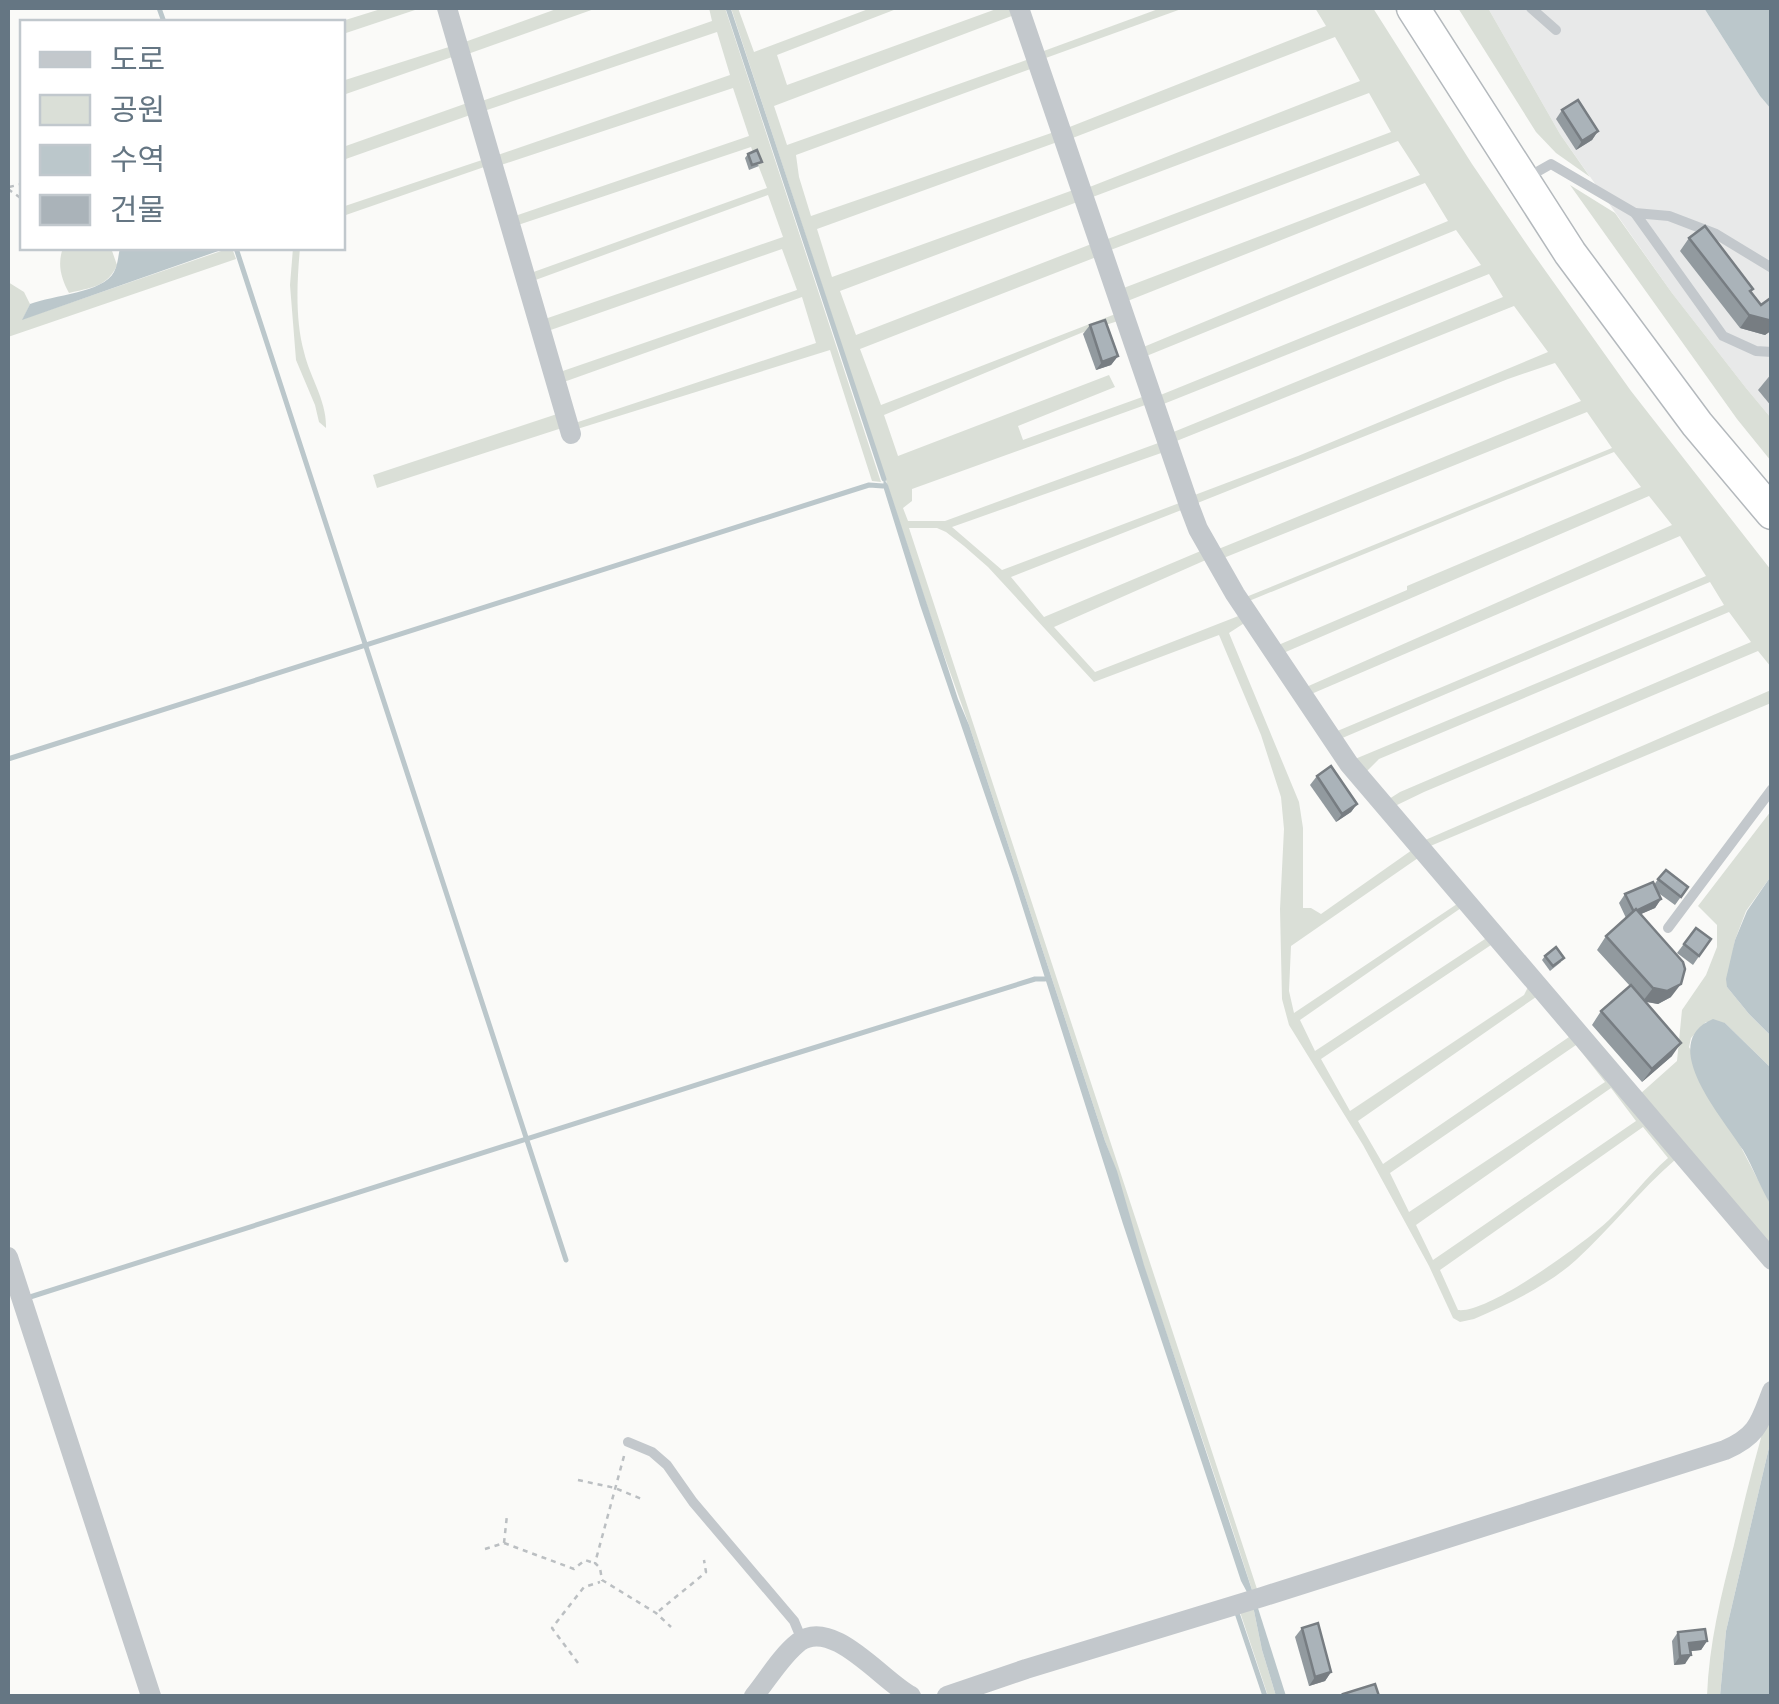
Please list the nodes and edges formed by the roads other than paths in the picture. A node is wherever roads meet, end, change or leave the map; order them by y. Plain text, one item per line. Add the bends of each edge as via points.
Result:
1 (448, 8) edge
2 (1019, 8) edge
3 (1413, 8) edge
4 (1530, 8) edge
5 (1556, 30) dead end
6 (1523, 180) junction
7 (1634, 213) junction
8 (1772, 268) edge
9 (1772, 352) edge
10 (572, 434) dead end
11 (1772, 513) edge
12 (1772, 789) edge
13 (1668, 928) dead end
14 (8, 1257) edge
15 (1772, 1260) edge
16 (1772, 1391) edge
17 (628, 1442) road end
18 (802, 1640) junction
19 (150, 1696) edge
20 (754, 1696) edge
21 (911, 1696) edge
22 (947, 1696) edge

1 - 10 street
2 - 15 street via 1190,508 1235,594 1348,764
3 - 6 highway
4 - 5 lane
6 - 7 lane via 1551,164
6 - 11 highway via 1697,424
7 - 8 lane via 1669,216 1716,234
7 - 9 lane via 1723,336
12 - 13 lane
14 - 19 street
16 - 22 street via 1754,1433 1726,1450
17 - 18 lane via 667,1465
18 - 20 street
18 - 21 street via 838,1642

